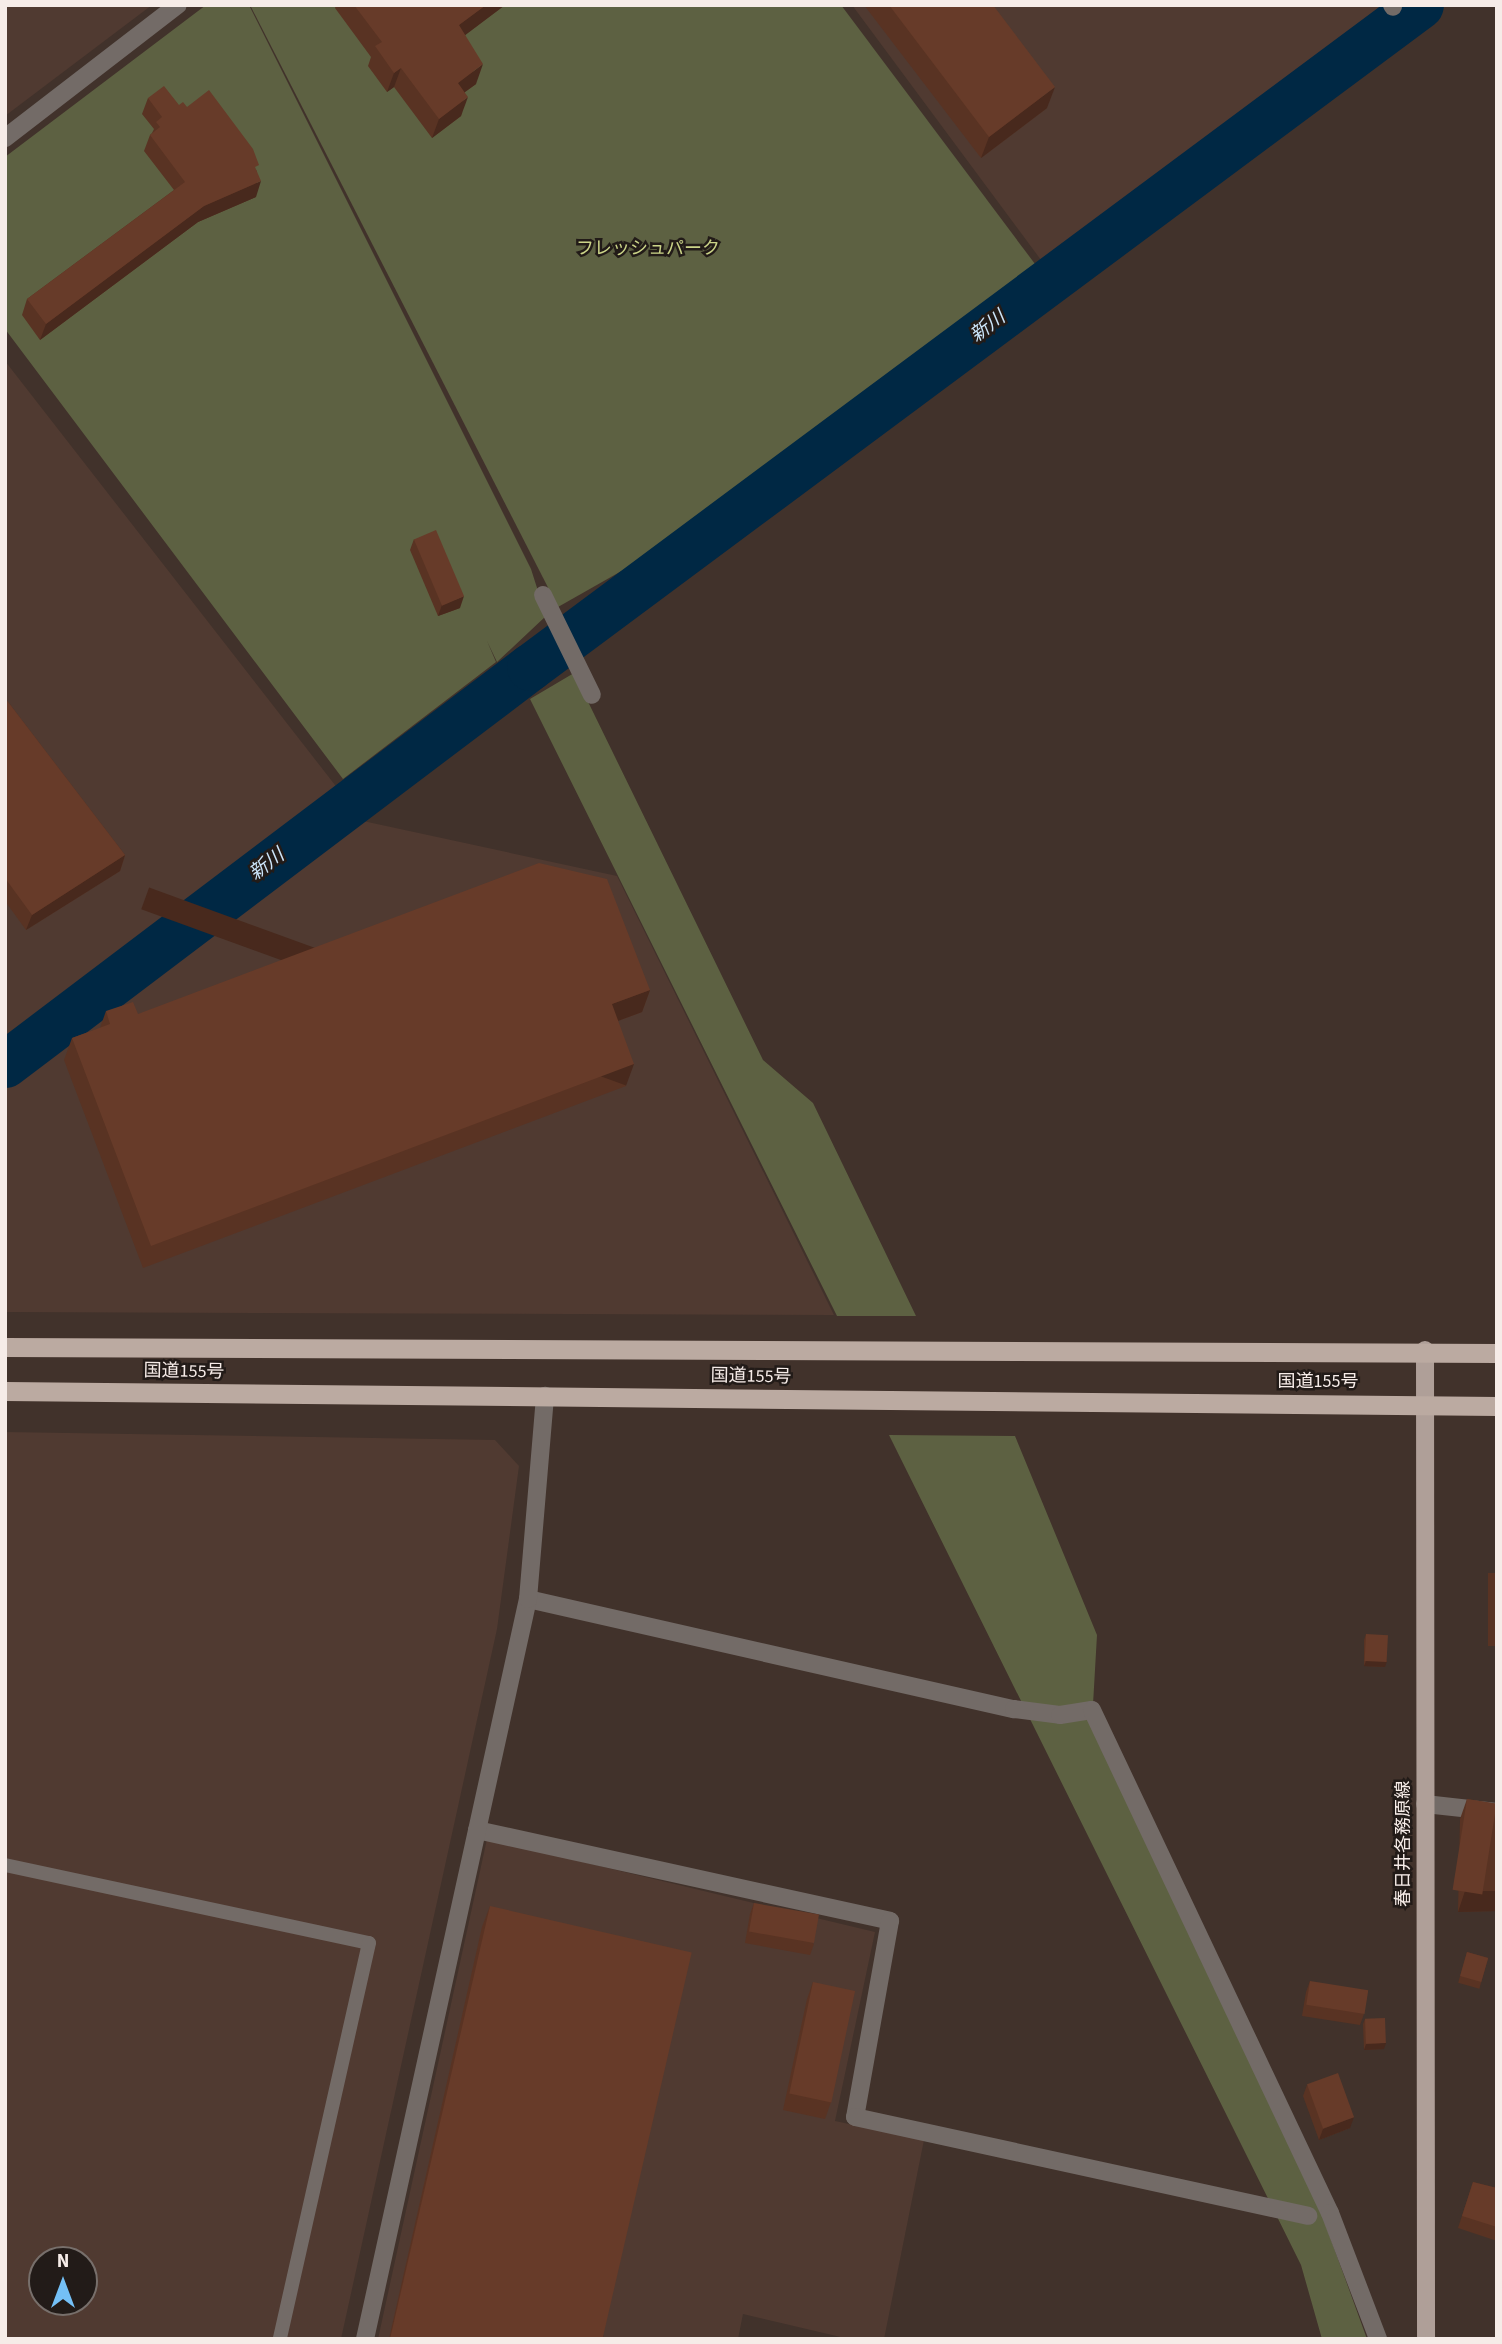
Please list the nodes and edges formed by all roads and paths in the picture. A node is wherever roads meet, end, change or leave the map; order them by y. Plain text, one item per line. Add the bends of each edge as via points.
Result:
1 (178, 5) edge
2 (5, 138) edge
3 (543, 595) dead end
4 (592, 695) dead end
5 (5, 1347) edge
6 (1425, 1350) junction
7 (1497, 1353) edge
8 (5, 1391) edge
9 (545, 1396) junction
10 (1425, 1403) junction
11 (1497, 1406) edge
12 (528, 1599) junction
13 (1425, 1804) junction
14 (1497, 1812) edge
15 (477, 1830) junction
16 (5, 1865) edge
17 (1308, 2216) dead end
18 (280, 2339) edge
19 (365, 2339) edge
20 (1378, 2339) edge
21 (1426, 2339) edge

1 - 2 street
3 - 4 street
5 - 6 highway, 国道155号
6 - 7 highway, 国道155号
6 - 10 main road, 春日井各務原線
8 - 9 highway, 国道155号
9 - 10 highway, 国道155号
9 - 12 street
10 - 11 highway, 国道155号
10 - 13 main road, 春日井各務原線
12 - 15 street
12 - 20 street via 1014,1709 1060,1714 1092,1710 1330,2213
13 - 14 street
13 - 21 main road, 春日井各務原線
15 - 17 street via 890,1920 855,2117
15 - 19 street
16 - 18 lane via 369,1943

